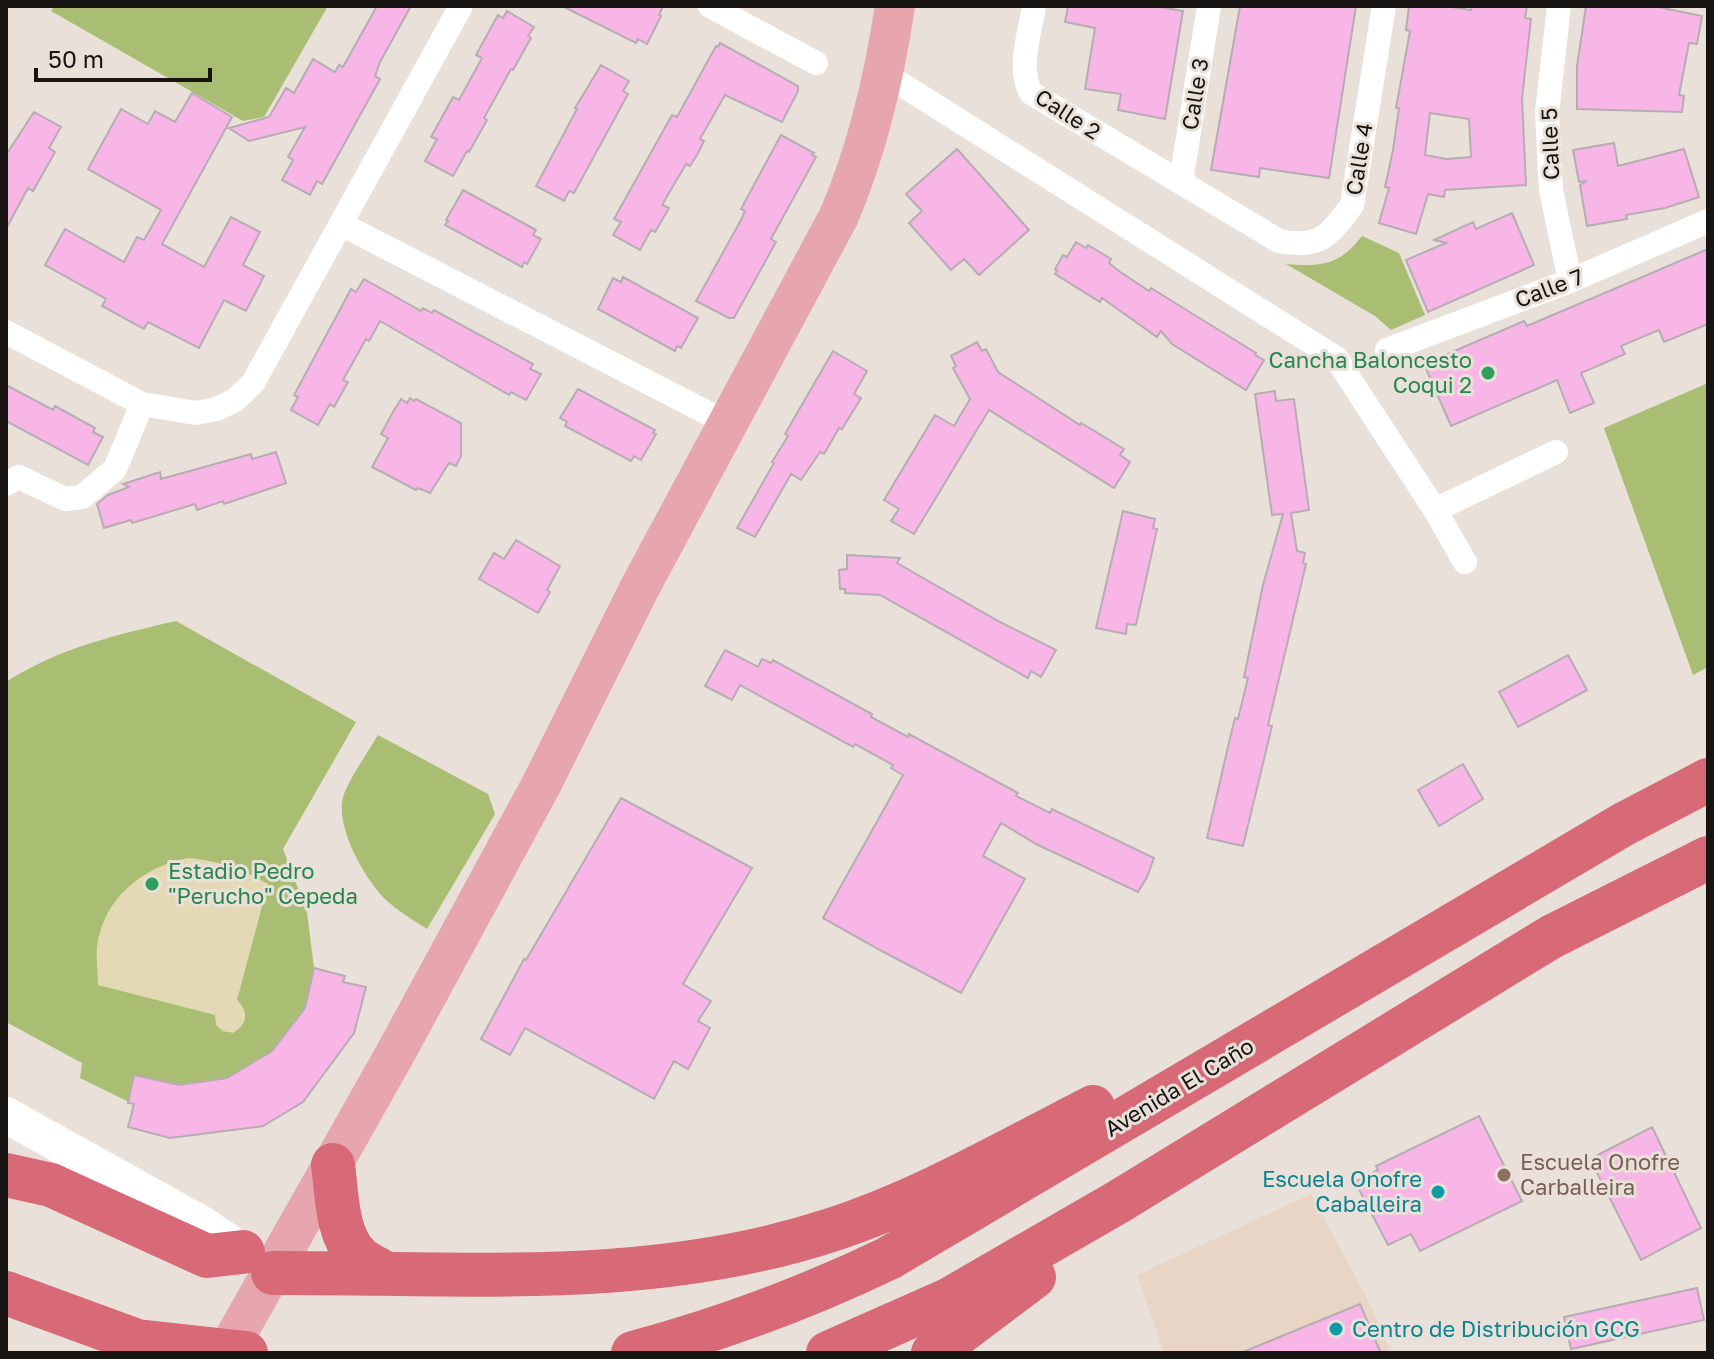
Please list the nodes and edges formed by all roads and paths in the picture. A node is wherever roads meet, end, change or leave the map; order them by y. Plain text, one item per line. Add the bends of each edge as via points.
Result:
1 (461, 6) edge
2 (710, 6) edge
3 (895, 6) edge
4 (1034, 6) edge
5 (1209, 6) edge
6 (1384, 6) edge
7 (1559, 6) edge
8 (816, 63) dead end
9 (885, 74) junction
10 (1181, 182) junction
11 (1708, 221) edge
12 (341, 224) junction
13 (1570, 281) junction
14 (6, 332) edge
15 (1387, 350) dead end
16 (142, 404) junction
17 (727, 423) junction
18 (1556, 452) dead end
19 (6, 484) edge
20 (1435, 510) junction
21 (1465, 562) dead end
22 (1708, 780) edge
23 (1708, 858) edge
24 (1314, 1007) junction
25 (6, 1115) edge
26 (333, 1165) junction
27 (6, 1175) edge
28 (1118, 1202) junction
29 (258, 1262) junction
30 (383, 1272) junction
31 (6, 1293) edge
32 (226, 1353) edge
33 (246, 1353) edge
34 (633, 1353) edge
35 (828, 1353) edge
36 (933, 1353) edge

1 - 12 street
2 - 8 street
3 - 9 main road
4 - 10 street, Calle 2 via 1025,62 1031,93
5 - 10 street, Calle 3
6 - 10 street, Calle 4 via 1352,205 1332,232 1308,244 1279,241
7 - 13 street, Calle 5 via 1547,113 1551,190
9 - 17 main road via 839,216
9 - 20 street via 1336,358
11 - 13 street, Calle 7
12 - 16 street via 253,383 235,400 196,413
12 - 17 street
13 - 15 street, Calle 7
14 - 16 street
16 - 19 street via 115,469 82,497 65,499 19,477
17 - 26 main road via 540,787
18 - 20 street
20 - 21 street
22 - 24 highway, Avenida El Caño
23 - 28 highway via 1551,937
24 - 30 highway via 1212,1046 906,1202 829,1231 656,1269 453,1276
24 - 34 highway, Avenida El Caño via 889,1258 749,1319
25 - 29 street via 202,1224
26 - 29 main road
26 - 30 highway via 347,1240 358,1256
27 - 29 highway via 51,1185 207,1256
28 - 35 highway via 950,1299
28 - 36 highway via 1082,1241
29 - 30 highway
29 - 32 main road
31 - 33 highway via 137,1341

